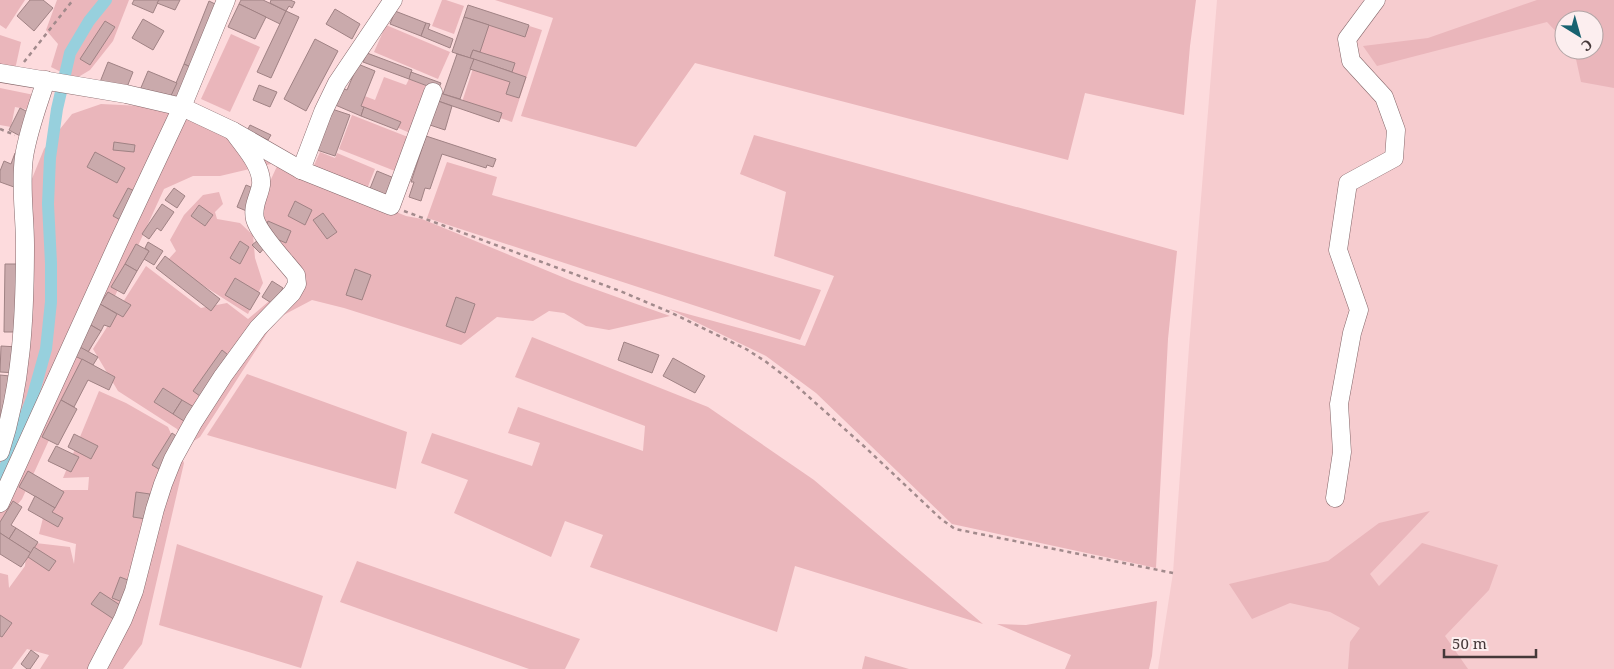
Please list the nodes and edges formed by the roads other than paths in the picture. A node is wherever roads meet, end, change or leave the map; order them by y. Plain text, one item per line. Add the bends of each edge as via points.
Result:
1 (226, 0) edge
2 (393, 0) edge
3 (1376, 0) edge
4 (7, 74) edge
5 (48, 80) junction
6 (433, 92) dead end
7 (182, 107) junction
8 (233, 131) junction
9 (302, 170) junction
10 (0, 452) edge
11 (1335, 498) dead end
12 (0, 503) edge
13 (97, 669) edge

1 - 7 lane
2 - 9 lane via 337,83
3 - 11 lane via 1347,39 1351,61 1384,97 1396,130 1394,158 1348,183 1338,250 1359,310 1339,404 1342,452
4 - 5 lane
5 - 7 lane
5 - 10 lane via 24,158 22,341 13,404
6 - 9 lane via 391,206
7 - 8 lane
7 - 12 lane
8 - 9 lane
8 - 13 lane via 261,174 261,186 254,205 255,219 296,275 297,284 222,376 173,458 134,591

